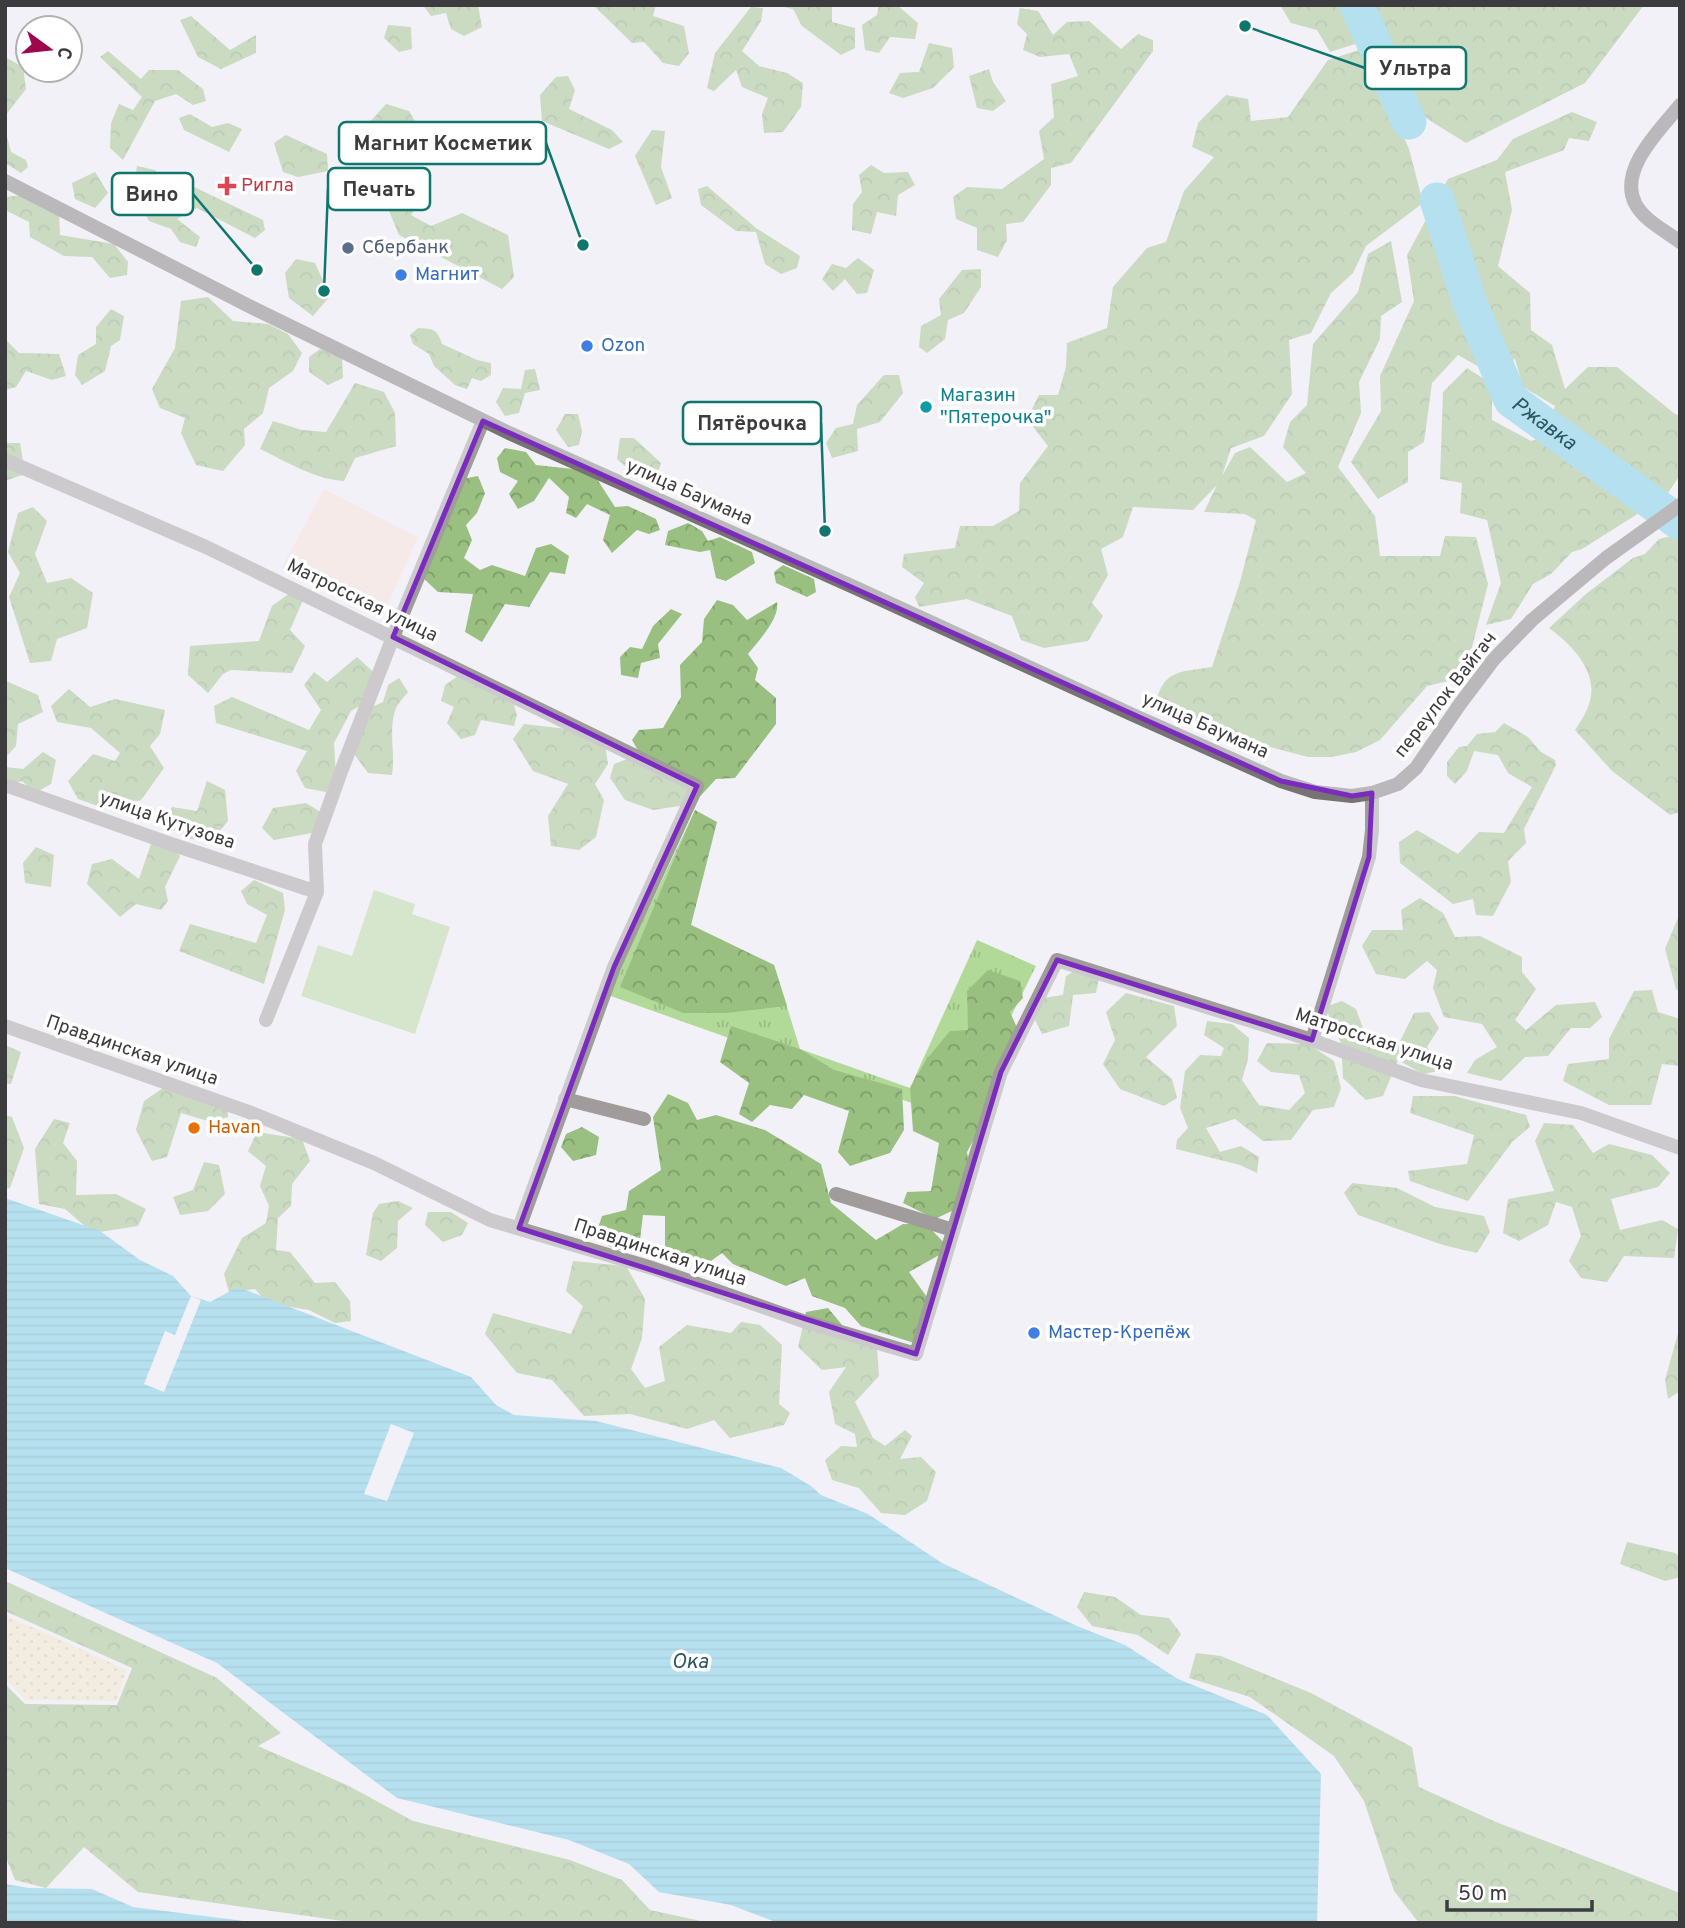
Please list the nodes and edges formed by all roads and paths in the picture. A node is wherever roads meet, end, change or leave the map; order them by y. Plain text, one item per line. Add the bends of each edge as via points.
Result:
1 (1680, 105) edge
2 (5, 181) edge
3 (1680, 242) edge
4 (483, 421) junction
5 (5, 460) edge
6 (1680, 505) edge
7 (393, 637) junction
8 (5, 785) edge
9 (1372, 793) junction
10 (317, 892) junction
11 (1057, 960) joint
12 (266, 1020) dead end
13 (5, 1027) edge
14 (1312, 1040) junction
15 (565, 1099) junction
16 (644, 1119) dead end
17 (1680, 1148) edge
18 (836, 1194) dead end
19 (519, 1228) junction
20 (953, 1230) junction

1 - 3 street via 1641,155 1631,187 1635,203 1645,215
2 - 4 street, улица Баумана
4 - 7 street
4 - 9 street, улица Баумана via 1281,780 1334,795
5 - 7 street, Матросская улица via 206,547
6 - 9 street, переулок Вайгач via 1606,558 1532,620 1494,659 1416,768 1398,784
7 - 10 street via 315,844
7 - 15 street, Матросская улица via 697,786 614,967
8 - 10 street, улица Кутузова
9 - 14 street via 1369,857
10 - 12 street
11 - 14 street, Матросская улица
11 - 20 street, Правдинская улица via 1001,1072
13 - 19 street, Правдинская улица via 249,1112 374,1163 490,1220
14 - 17 street, Матросская улица via 1421,1080 1581,1113
15 - 16 street
15 - 19 street
18 - 20 street
19 - 20 street, Правдинская улица via 916,1354

